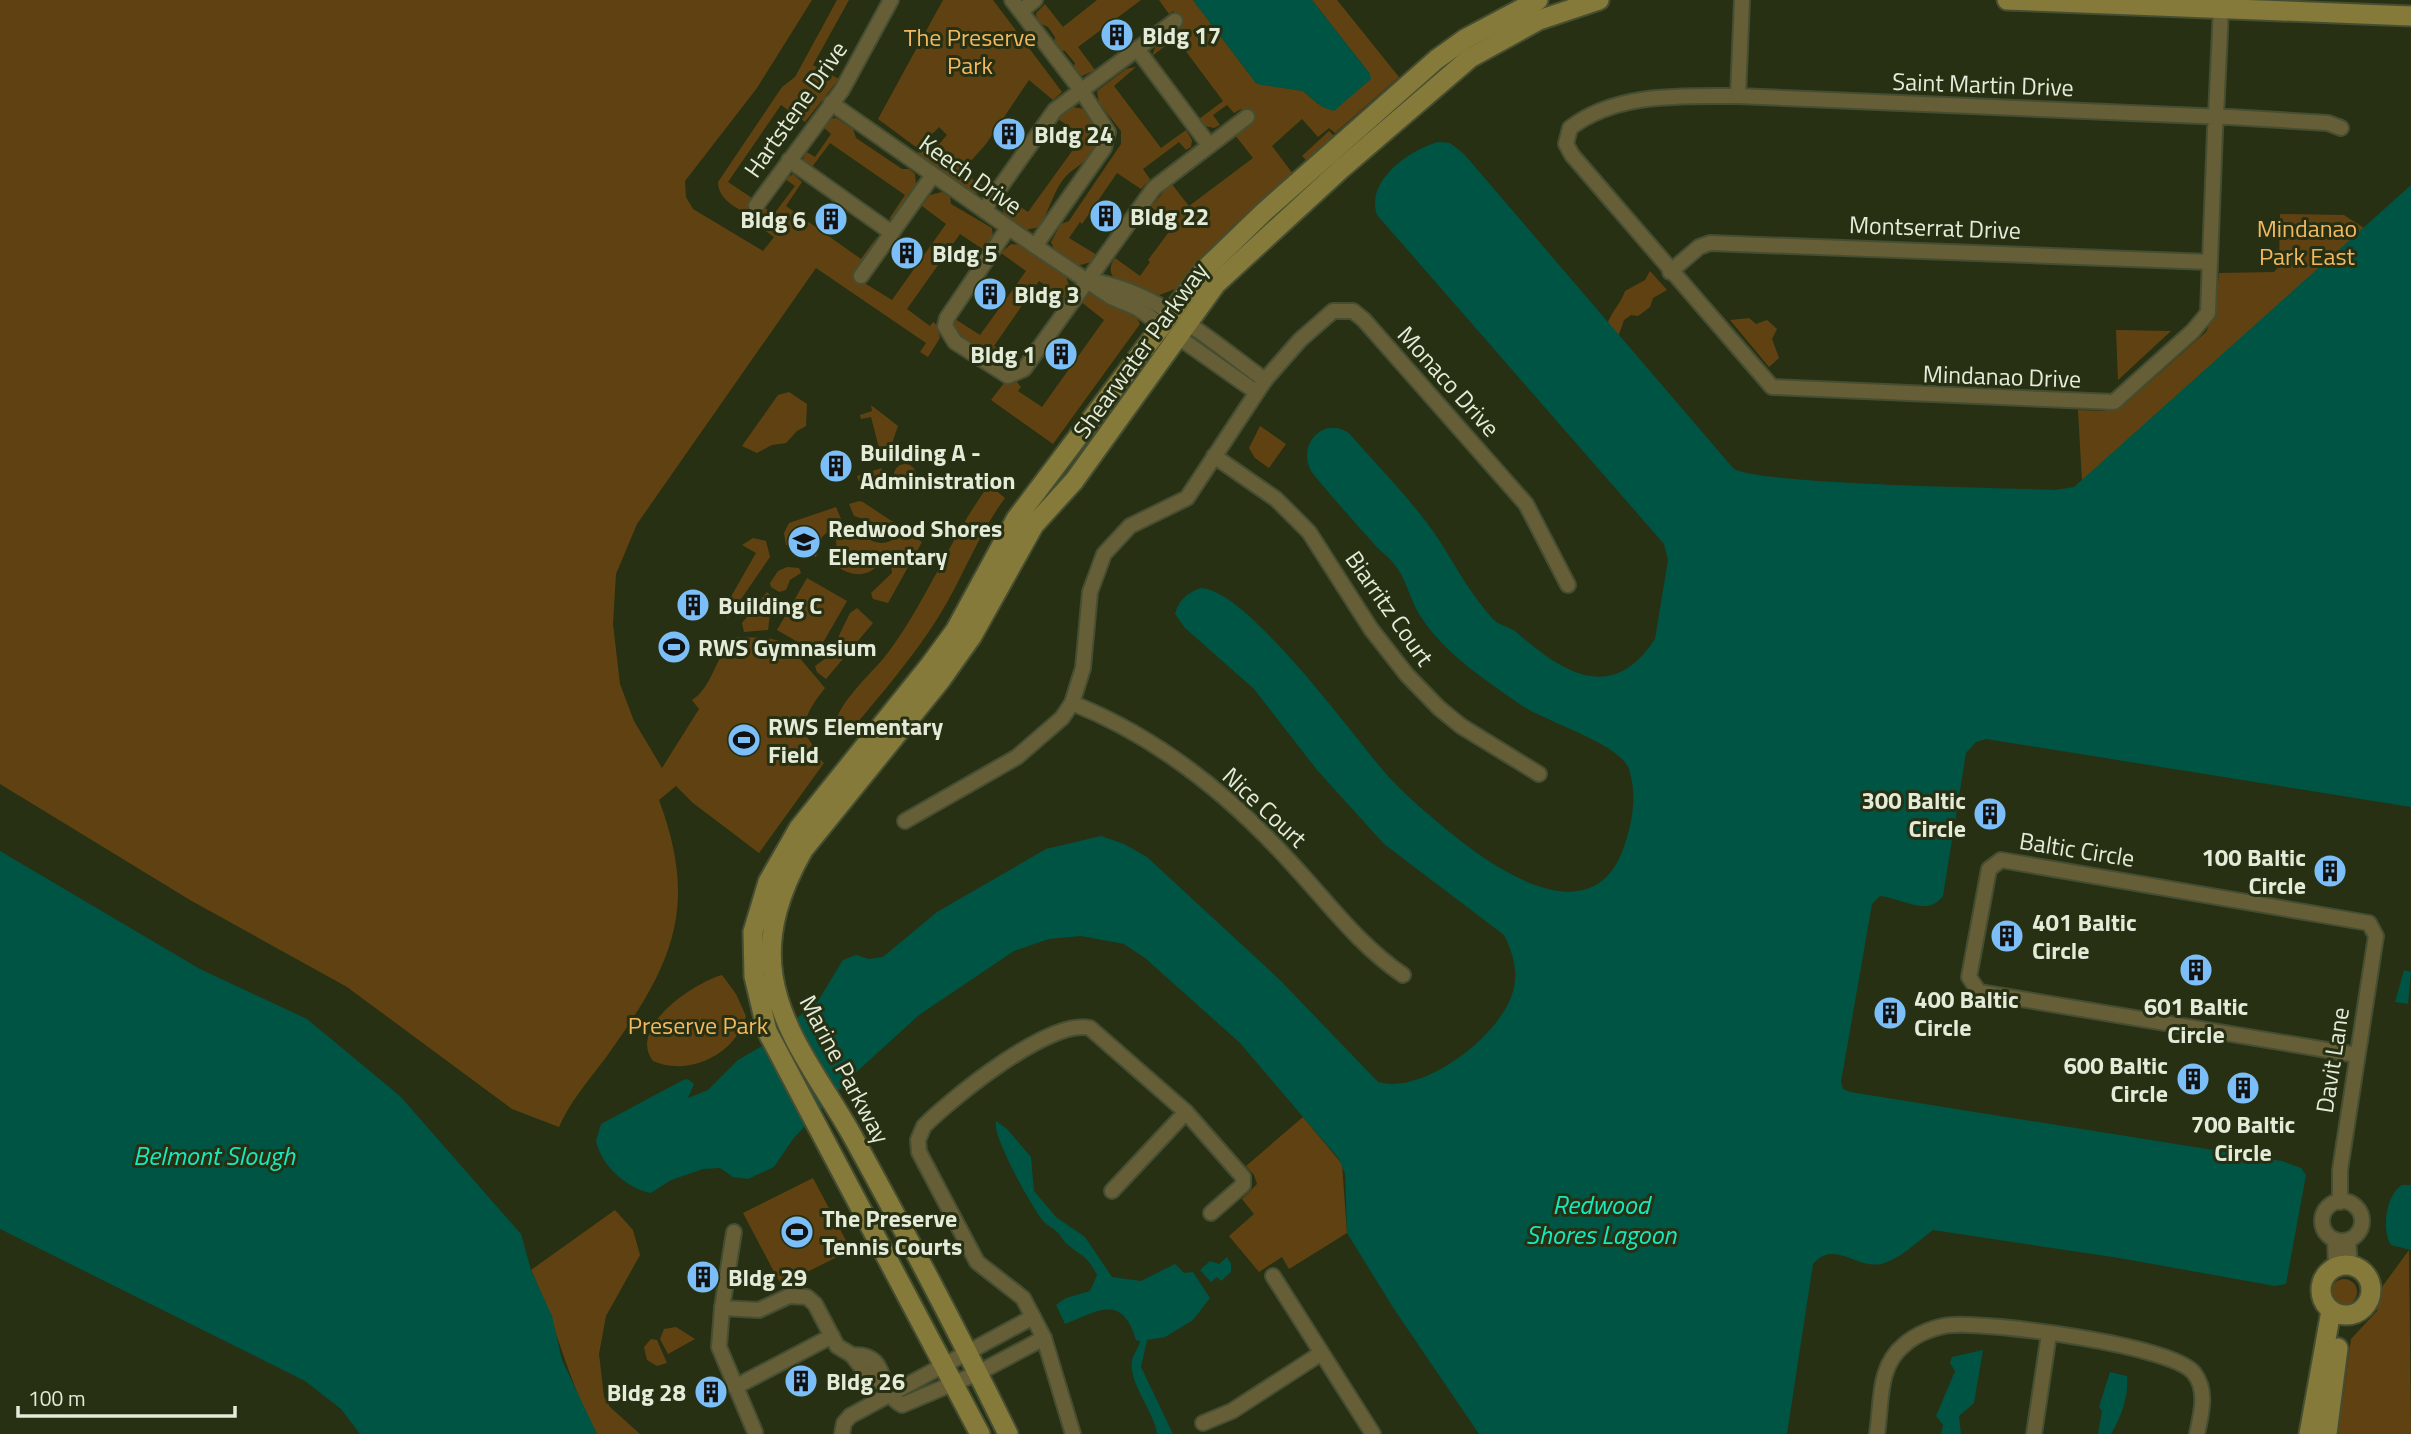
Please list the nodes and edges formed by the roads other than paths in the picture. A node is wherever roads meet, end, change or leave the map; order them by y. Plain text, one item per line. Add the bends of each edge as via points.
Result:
1 (891, 0) edge
2 (1035, 0) edge
3 (1538, 0) edge
4 (1599, 0) edge
5 (1742, 0) edge
6 (2007, 0) edge
7 (2221, 4) edge
8 (1017, 5) edge
9 (2411, 16) edge
10 (1175, 21) dead end
11 (1137, 50) junction
12 (1081, 90) junction
13 (1738, 96) junction
14 (831, 103) junction
15 (2216, 116) junction
16 (1247, 117) dead end
17 (2341, 128) dead end
18 (1566, 137) joint
19 (1209, 145) junction
20 (789, 160) junction
21 (933, 175) junction
22 (756, 206) dead end
23 (984, 210) junction
24 (1008, 228) junction
25 (892, 233) junction
26 (1035, 246) junction
27 (2209, 262) junction
28 (1670, 272) junction
29 (861, 276) dead end
30 (1086, 280) junction
31 (1173, 324) junction
32 (1265, 380) junction
33 (1256, 392) junction
34 (1214, 456) junction
35 (1567, 585) dead end
36 (1072, 702) junction
37 (897, 734) junction
38 (849, 758) junction
39 (1539, 774) dead end
40 (905, 821) dead end
41 (2373, 927) joint
42 (1404, 975) dead end
43 (2357, 1055) junction
44 (1186, 1112) junction
45 (1112, 1191) dead end
46 (2340, 1202) junction
47 (1212, 1213) dead end
48 (734, 1232) dead end
49 (2341, 1240) junction
50 (2343, 1266) junction
51 (1273, 1276) dead end
52 (722, 1308) junction
53 (2338, 1313) junction
54 (1033, 1317) junction
55 (2049, 1334) junction
56 (832, 1336) junction
57 (1044, 1338) junction
58 (967, 1352) junction
59 (1320, 1354) junction
60 (943, 1364) junction
61 (978, 1373) junction
62 (953, 1384) junction
63 (735, 1387) junction
64 (887, 1389) junction
65 (1203, 1423) dead end
66 (755, 1433) edge
67 (842, 1434) edge
68 (980, 1434) edge
69 (1008, 1434) edge
70 (1073, 1434) edge
71 (1373, 1434) edge
72 (1877, 1434) edge
73 (2034, 1434) edge
74 (2197, 1434) edge
75 (2309, 1434) edge
76 (2327, 1434) edge

1 - 14 street, Hartstene Drive
2 - 8 street
3 - 31 main road, Shearwater Parkway via 1437,59 1228,245
4 - 31 main road, Shearwater Parkway via 1539,20 1470,58
5 - 13 street
6 - 7 main road
7 - 9 main road
7 - 15 street, Mindanao Drive
8 - 12 street
10 - 11 street
11 - 12 street
11 - 19 street
12 - 23 street via 1055,110
12 - 26 street via 1108,129 1109,138
13 - 15 street, Saint Martin Drive
13 - 18 street, Saint Martin Drive via 1675,96 1623,104 1579,122
14 - 20 street, Hartstene Drive
14 - 21 street, Keech Drive
15 - 17 street, Saint Martin Drive via 2328,123
15 - 27 street, Mindanao Drive
16 - 19 street
18 - 28 street, Mindanao Drive via 1572,155
19 - 30 street via 1154,188
20 - 22 street, Hartstene Drive
20 - 25 street
21 - 23 street, Keech Drive
21 - 25 street
23 - 24 street, Keech Drive
24 - 26 street, Keech Drive
24 - 30 street via 946,324 951,339 993,369 1008,376 1023,370
25 - 29 street
26 - 30 street, Keech Drive
27 - 28 street, Montserrat Drive via 1710,243
27 - 28 street, Mindanao Drive via 2208,313 2200,324 2122,397 2106,402 1776,388 1763,380
30 - 31 street, Keech Drive via 1143,296
31 - 32 street
31 - 33 street
31 - 37 main road, Shearwater Parkway via 1075,479 1034,525 972,636
31 - 38 main road, Shearwater Parkway via 1016,519 955,631
32 - 33 street, Monaco Drive
32 - 35 street, Monaco Drive via 1326,315 1339,309 1353,311 1526,504
33 - 34 street, Monaco Drive
34 - 36 street, Monaco Drive via 1187,498 1130,526 1104,554 1090,592 1088,640
34 - 39 street, Biarritz Court via 1276,499 1309,532 1371,629 1439,708
36 - 40 street, Monaco Drive via 1051,729 1027,749
36 - 42 street, Nice Court via 1121,726 1196,774 1258,828 1374,955
37 - 38 main road
37 - 58 main road, Marine Parkway via 803,850 783,889 772,944 773,973 779,1002 799,1046 854,1138
38 - 60 main road, Marine Parkway via 799,828 765,891 751,951 761,1015 777,1051
41 - 43 street, Davit Lane via 2376,936
41 - 43 street, Baltic Circle via 2346,916 2001,860 1989,869 1969,977 1979,992
43 - 46 street, Davit Lane via 2340,1170
44 - 45 street
44 - 47 street via 1244,1179
44 - 54 street via 1092,1030 1076,1026 1014,1055 924,1126 919,1152 971,1252 992,1276 1023,1298
46 - 49 street via 2328,1208 2323,1219 2325,1231
46 - 49 street via 2358,1209 2362,1221 2358,1233
48 - 52 street
49 - 50 street
50 - 53 main road via 2321,1284 2322,1299
50 - 53 main road via 2365,1274 2371,1289 2366,1305 2353,1315
51 - 59 street
52 - 56 street via 759,1310 789,1296 804,1296 815,1304
52 - 63 street via 719,1347
53 - 75 main road
53 - 76 main road
54 - 57 street
54 - 58 street
55 - 72 street via 1966,1324 1936,1328 1913,1338 1893,1356 1885,1373
55 - 73 street
55 - 74 street via 2182,1362 2202,1388
56 - 63 street
56 - 64 street via 840,1349
57 - 61 street
57 - 70 street
58 - 60 street
58 - 61 main road, Marine Parkway
59 - 65 street via 1232,1411
59 - 71 street
60 - 62 main road, Marine Parkway
60 - 64 street
61 - 62 street
61 - 69 main road, Marine Parkway
62 - 64 street via 902,1405
62 - 68 main road, Marine Parkway
63 - 66 street
64 - 67 street via 875,1405 846,1420

